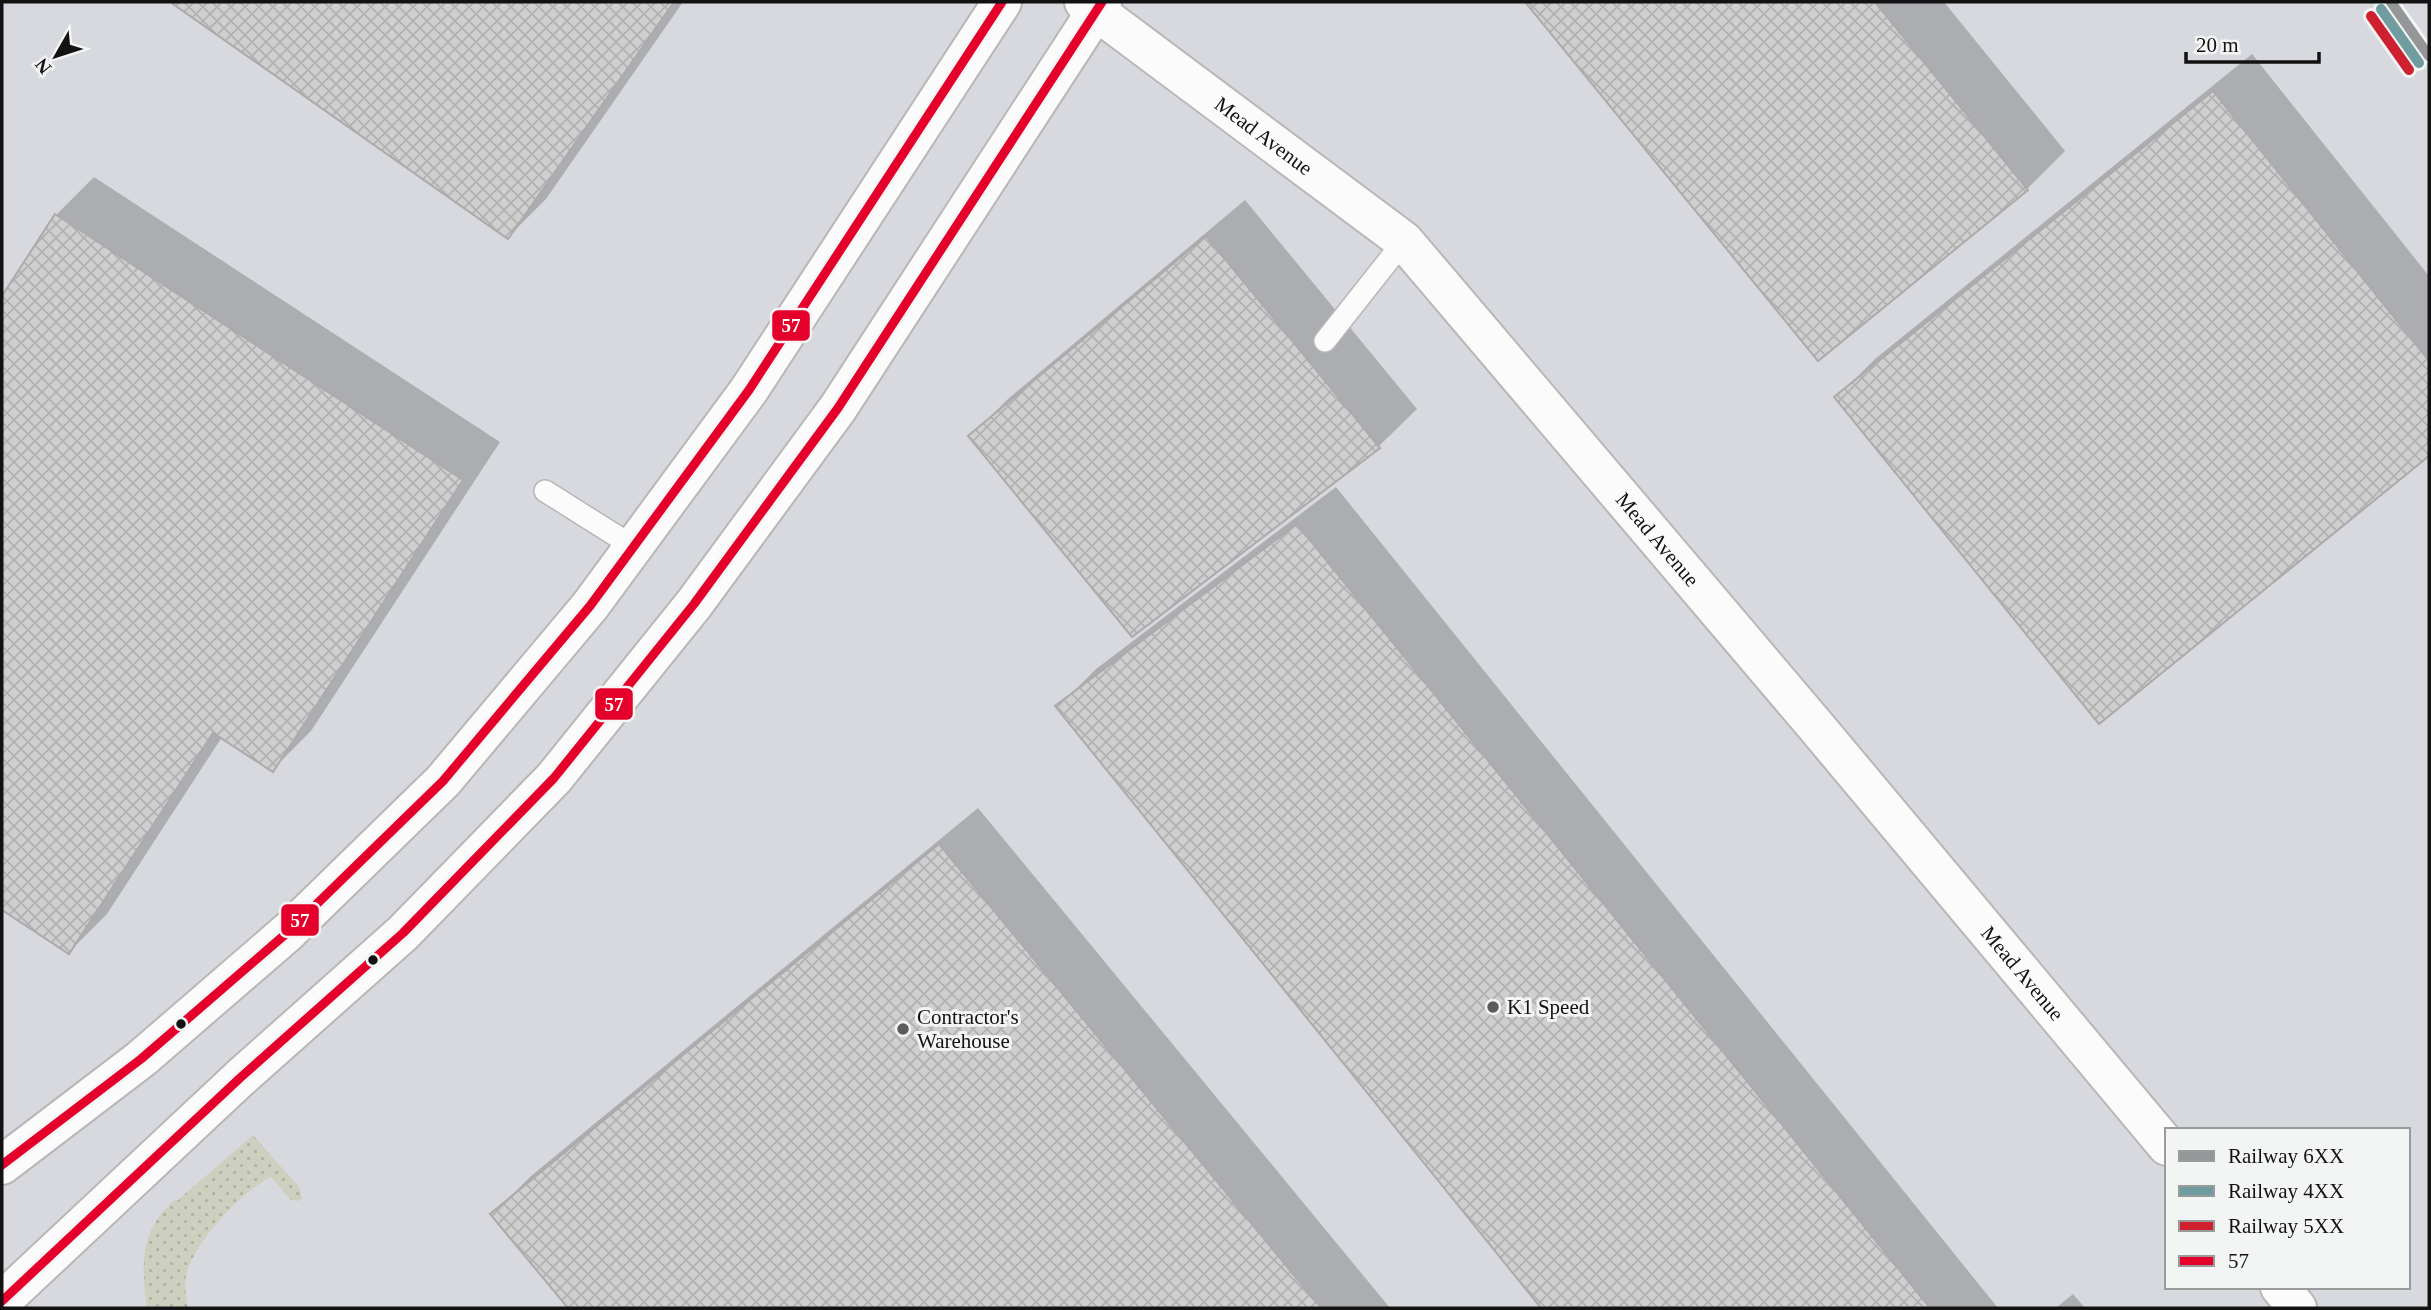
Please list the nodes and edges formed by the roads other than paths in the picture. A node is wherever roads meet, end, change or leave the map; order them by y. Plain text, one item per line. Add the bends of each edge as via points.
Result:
1 (1002, 2) edge
2 (1094, 5) edge
3 (1404, 241) junction
4 (1325, 341) dead end
5 (545, 491) dead end
6 (634, 547) junction
7 (2165, 1144) edge
8 (2, 1165) edge
9 (2282, 1289) edge
10 (3, 1305) edge
11 (2297, 1308) edge

1 - 6 main road via 749,390
2 - 3 main road, Mead Avenue
2 - 10 main road via 838,408 694,604 554,778 403,933 240,1078
3 - 4 lane
3 - 7 main road, Mead Avenue
5 - 6 lane
6 - 8 main road via 443,781 288,932 141,1059
9 - 11 main road

